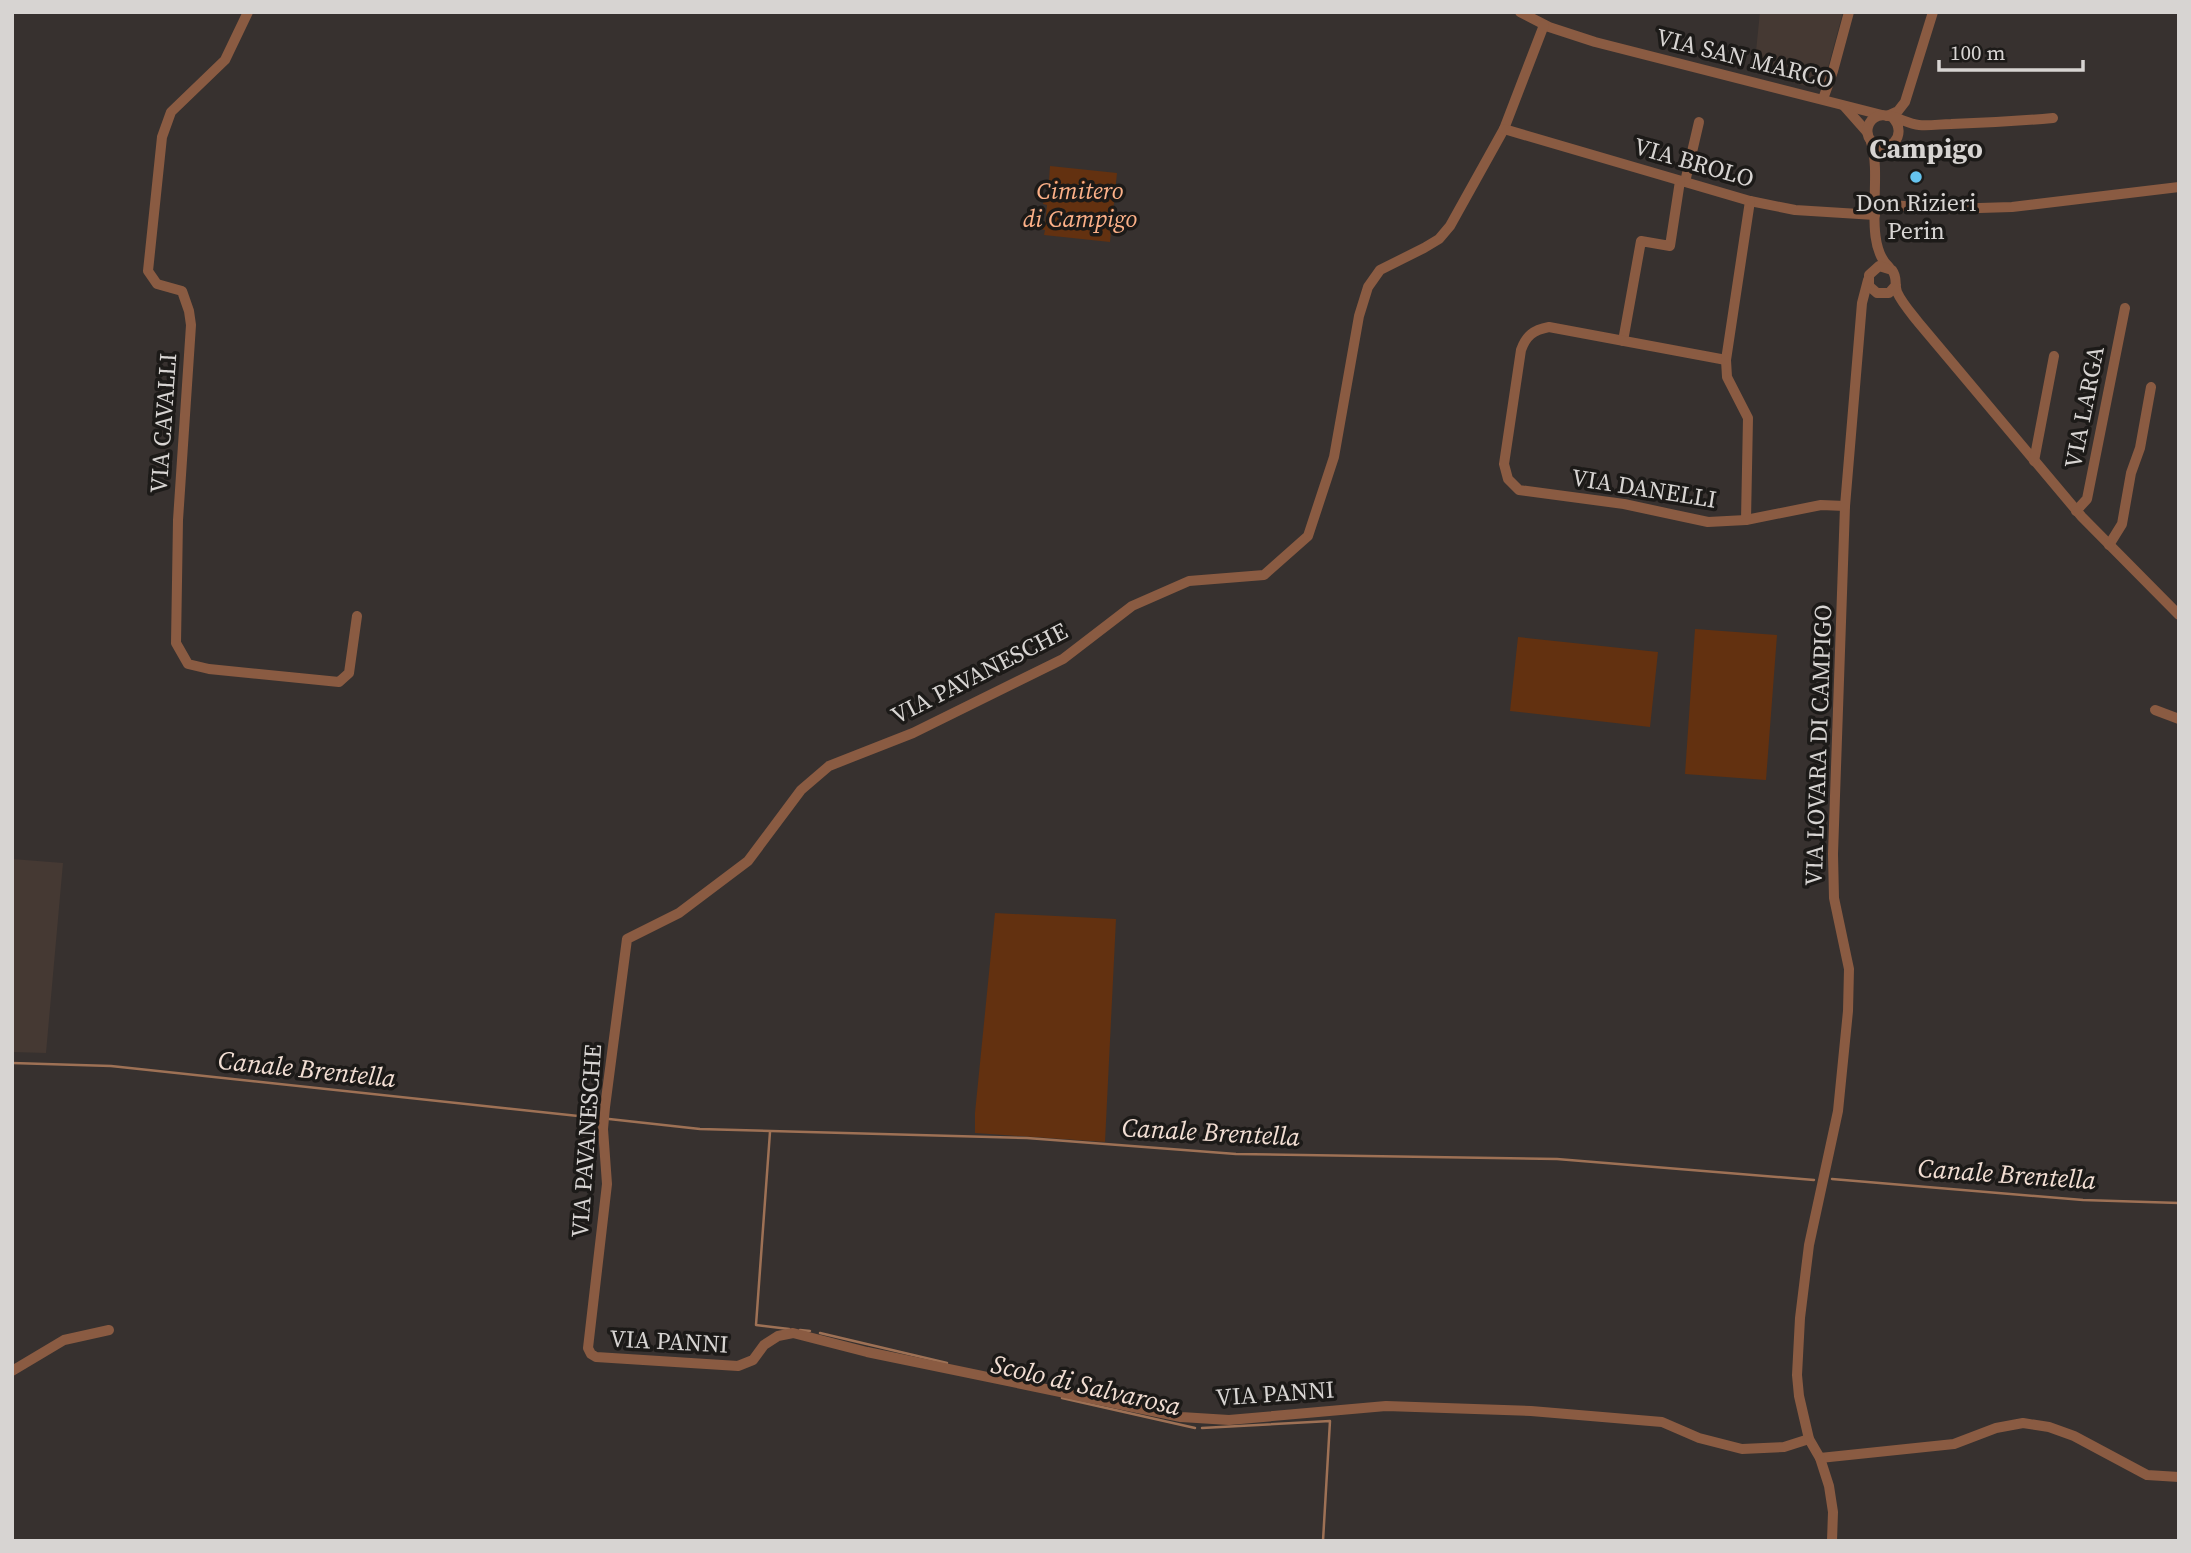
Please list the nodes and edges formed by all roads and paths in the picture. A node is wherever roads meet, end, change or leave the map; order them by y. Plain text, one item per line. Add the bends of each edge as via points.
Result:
1 (248, 12) edge
2 (1520, 12) edge
3 (1849, 12) edge
4 (1933, 12) edge
5 (1541, 20) edge
6 (1823, 99) junction
7 (1842, 105) junction
8 (2053, 118) dead end
9 (1699, 122) dead end
10 (1923, 125) junction
11 (1893, 126) junction
12 (1504, 129) junction
13 (1869, 137) junction
14 (1877, 179) junction
15 (1682, 181) junction
16 (2179, 187) edge
17 (1750, 201) junction
18 (1875, 214) junction
19 (1889, 267) junction
20 (1868, 278) junction
21 (1896, 285) junction
22 (1883, 294) junction
23 (1907, 308) junction
24 (2125, 308) dead end
25 (1863, 318) junction
26 (1623, 341) junction
27 (2054, 356) dead end
28 (1726, 360) junction
29 (2151, 387) dead end
30 (2034, 461) junction
31 (1845, 506) junction
32 (2076, 510) junction
33 (1746, 520) junction
34 (2109, 545) junction
35 (2179, 615) edge
36 (357, 616) dead end
37 (2155, 710) dead end
38 (2179, 719) edge
39 (109, 1330) dead end
40 (591, 1354) joint
41 (12, 1371) edge
42 (1809, 1439) junction
43 (1820, 1458) junction
44 (2179, 1477) edge
45 (1832, 1541) edge

1 - 36 street, VIA CAVALLI via 225,60 171,112 162,136 148,271 157,284 181,292 191,325 178,520 176,643 188,664 339,682 349,673
2 - 5 street, VIA SAN MARCO
3 - 6 street
4 - 11 street
5 - 6 street, VIA SAN MARCO via 1604,44
5 - 12 street, VIA PAVANESCHE
6 - 7 street, VIA SAN MARCO
7 - 11 street, VIA SAN MARCO
7 - 13 street, VIA SAN MARCO
8 - 10 street
9 - 15 street
10 - 11 street
10 - 11 street via 1908,130
11 - 13 street via 1881,147
11 - 13 street via 1872,119
11 - 14 street, VIA LOVARA DI CAMPIGO
12 - 15 street, VIA BROLO
12 - 40 street, VIA PAVANESCHE via 1439,239 1380,270 1368,287 1334,457 1308,536 1264,575 1189,580 1132,606 1063,659 913,733 829,765 801,790 748,861 680,913 627,939 603,1129 607,1184
13 - 14 street, VIA LOVARA DI CAMPIGO
14 - 18 street, VIA LOVARA DI CAMPIGO
15 - 17 street, VIA BROLO
15 - 26 street via 1670,246 1641,241
16 - 18 street, VIA BROLO via 2012,207
17 - 18 street, VIA BROLO
17 - 28 street
18 - 19 street, VIA LOVARA DI CAMPIGO via 1879,254
18 - 20 street, VIA LOVARA DI CAMPIGO
19 - 20 street via 1876,267
19 - 21 street via 1896,275
20 - 22 street via 1871,288
20 - 25 street, VIA LOVARA DI CAMPIGO
21 - 22 street
21 - 23 street, VIA LARGA
22 - 23 street, VIA LARGA
22 - 25 street, VIA LOVARA DI CAMPIGO via 1869,300
23 - 30 street, VIA LARGA
24 - 32 street, VIA LARGA via 2087,499
25 - 31 street, VIA LOVARA DI CAMPIGO
26 - 28 street
26 - 33 street, VIA DANELLI via 1549,327 1525,339 1504,464 1507,479 1519,490 1624,504 1708,522
27 - 30 street, VIA LARGA
28 - 33 street via 1727,377 1748,418
29 - 34 street via 2122,524
30 - 32 street, VIA LARGA
31 - 33 street, VIA DANELLI via 1821,505
31 - 42 street, VIA LOVARA DI CAMPIGO via 1833,864 1849,992 1838,1111 1808,1245 1800,1318 1797,1375
32 - 34 street, VIA LARGA
34 - 35 street, VIA LARGA
37 - 38 street
39 - 41 street via 64,1340
40 - 42 street, VIA PANNI via 738,1366 753,1360 778,1336 793,1333 1181,1417 1229,1420 1386,1406 1531,1411 1662,1422 1742,1449 1784,1447
42 - 43 street, VIA LOVARA DI CAMPIGO
43 - 44 street via 1954,1444 2023,1423 2074,1436 2147,1475
43 - 45 street, VIA LOVARA DI CAMPIGO via 1833,1511

